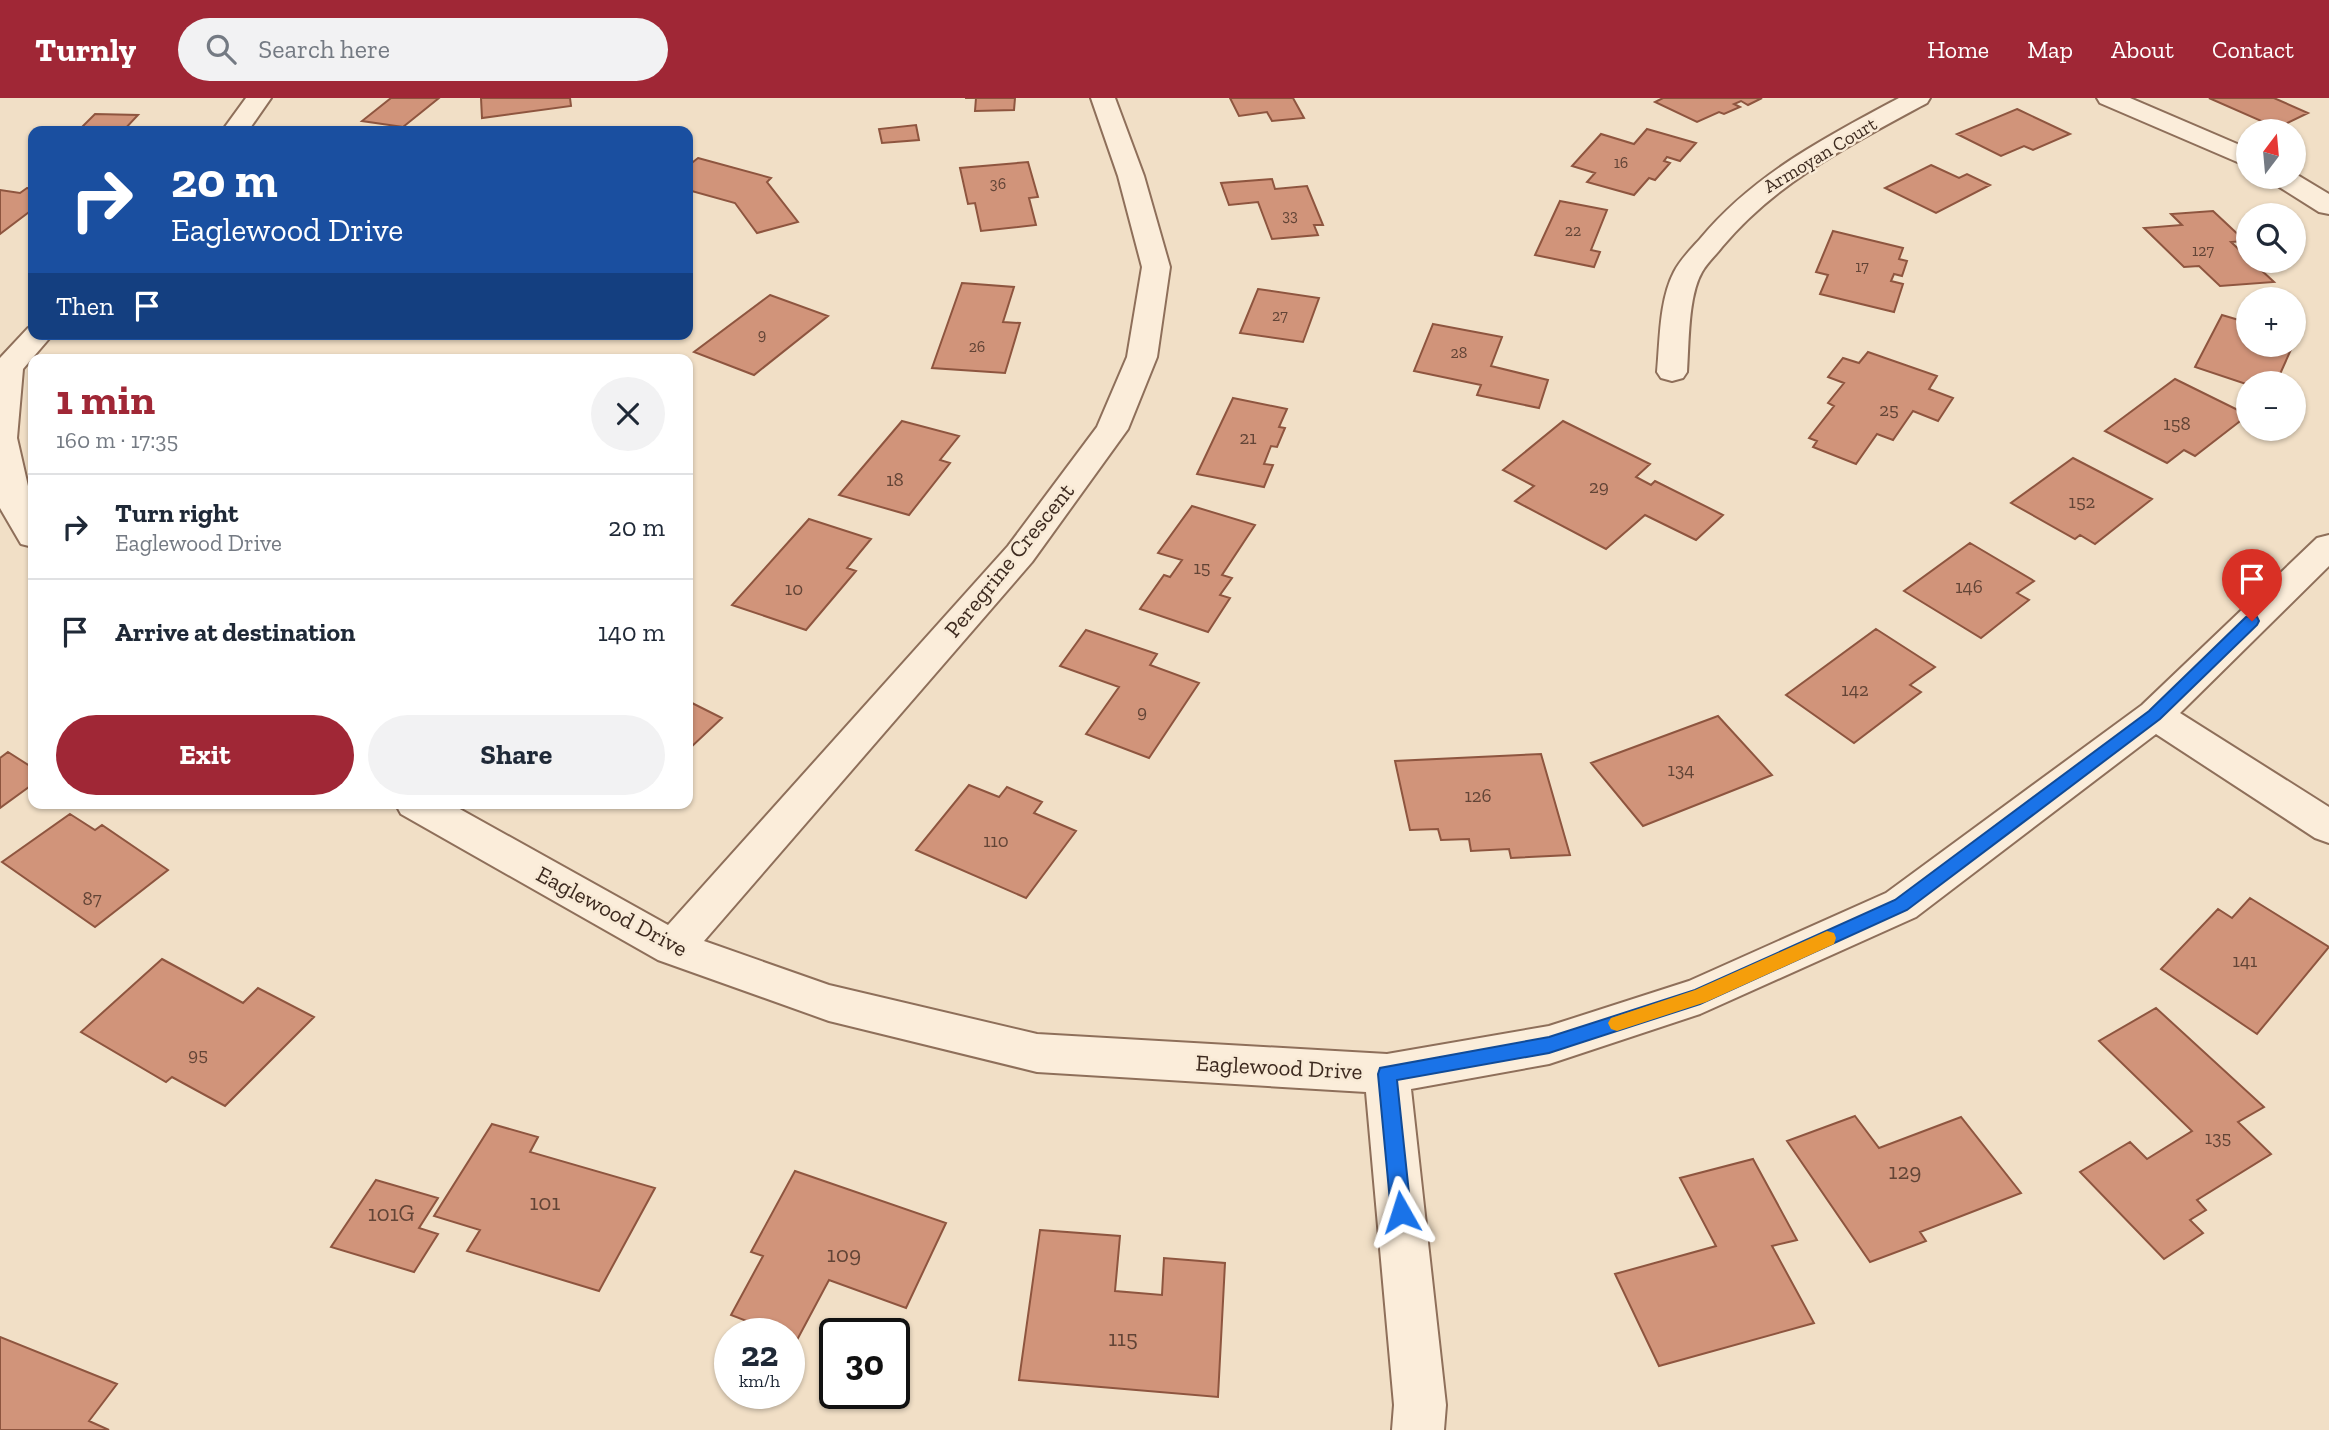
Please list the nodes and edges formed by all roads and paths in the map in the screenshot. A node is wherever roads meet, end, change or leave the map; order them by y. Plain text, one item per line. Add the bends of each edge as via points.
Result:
1 (259, 98) edge
2 (1103, 98) edge
3 (1917, 98) edge
4 (2109, 98) edge
5 (239, 126) edge
6 (2236, 153) edge
7 (2301, 189) edge
8 (2329, 206) edge
9 (33, 340) edge
10 (1672, 372) dead end
11 (8, 510) edge
12 (28, 531) edge
13 (2329, 546) edge
14 (2155, 715) junction
15 (426, 809) edge
16 (2329, 827) edge
17 (673, 948) junction
18 (1387, 1074) junction
19 (1418, 1430) edge

1 - 5 street
2 - 17 street, Peregrine Crescent via 1156,267 1142,357 1112,429 1020,554
3 - 10 street, Armoyan Court via 1814,155 1759,192 1722,226 1687,274
4 - 6 street
7 - 8 street
9 - 11 street via 8,367 1,438
11 - 12 street
13 - 14 street, Eaglewood Drive
14 - 16 street
14 - 18 street, Eaglewood Drive via 1901,905 1700,996 1549,1045
15 - 17 street, Eaglewood Drive
17 - 18 street, Eaglewood Drive via 829,1003 1037,1053
18 - 19 street via 1420,1405

